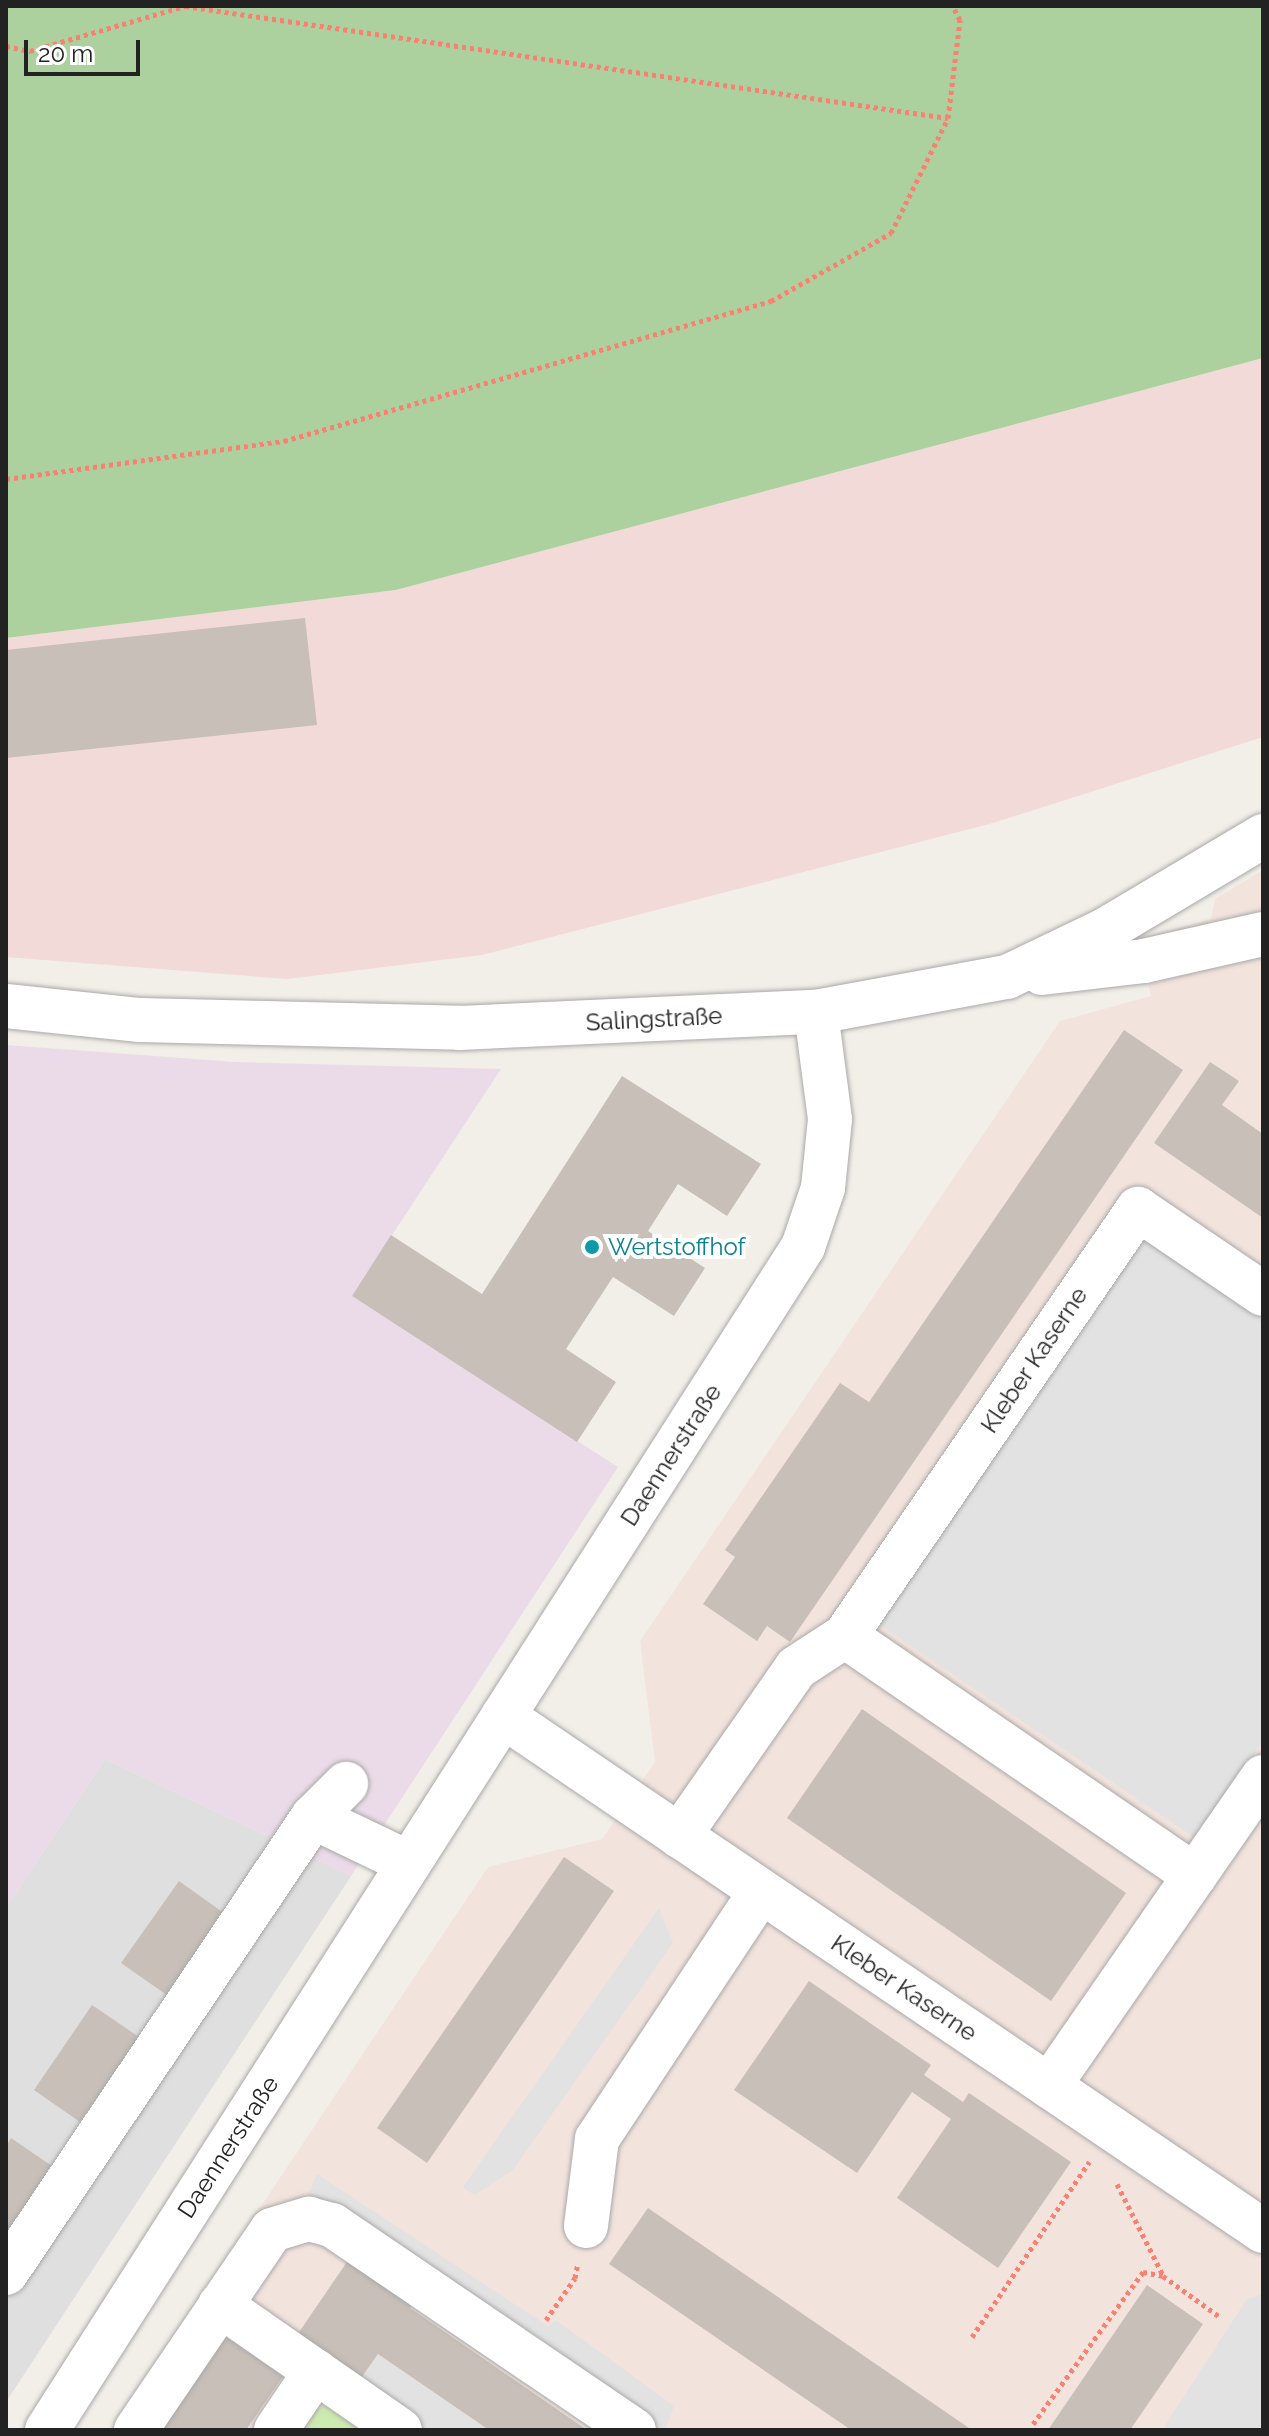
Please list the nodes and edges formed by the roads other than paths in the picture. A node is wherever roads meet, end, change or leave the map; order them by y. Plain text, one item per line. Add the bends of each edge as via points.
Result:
1 (1263, 836) edge
2 (1263, 934) edge
3 (1007, 977) junction
4 (6, 1006) edge
5 (816, 1012) junction
6 (1263, 1294) edge
7 (845, 1636) junction
8 (503, 1716) junction
9 (1263, 1777) edge
10 (346, 1784) dead end
11 (313, 1817) junction
12 (679, 1836) junction
13 (409, 1863) junction
14 (1195, 1876) junction
15 (761, 1891) junction
16 (1049, 2086) junction
17 (586, 2226) road end
18 (1263, 2231) edge
19 (6, 2273) edge
20 (220, 2305) junction
21 (316, 2371) junction
22 (47, 2430) edge
23 (136, 2430) edge
24 (276, 2430) edge
25 (400, 2430) edge
26 (634, 2430) edge

1 - 3 street, Salingstraße via 1107,929
2 - 3 street via 1144,961
3 - 5 street, Salingstraße
4 - 5 street, Salingstraße via 140,1020 460,1028
5 - 8 street, Daennerstraße via 830,1119 823,1188 803,1247
6 - 7 street, Kleber Kaserne via 1138,1209
7 - 12 street, Kleber Kaserne via 796,1668
7 - 14 street
8 - 12 street, Kleber Kaserne
8 - 13 street, Daennerstraße
9 - 14 street
10 - 11 street
11 - 13 street
11 - 19 street
12 - 15 street, Kleber Kaserne
13 - 22 street, Daennerstraße
14 - 16 street
15 - 16 street, Kleber Kaserne
15 - 17 street via 597,2139
16 - 18 street, Kleber Kaserne
20 - 21 street
20 - 23 street
20 - 26 street via 272,2230 309,2219 332,2225
21 - 24 street
21 - 25 street

